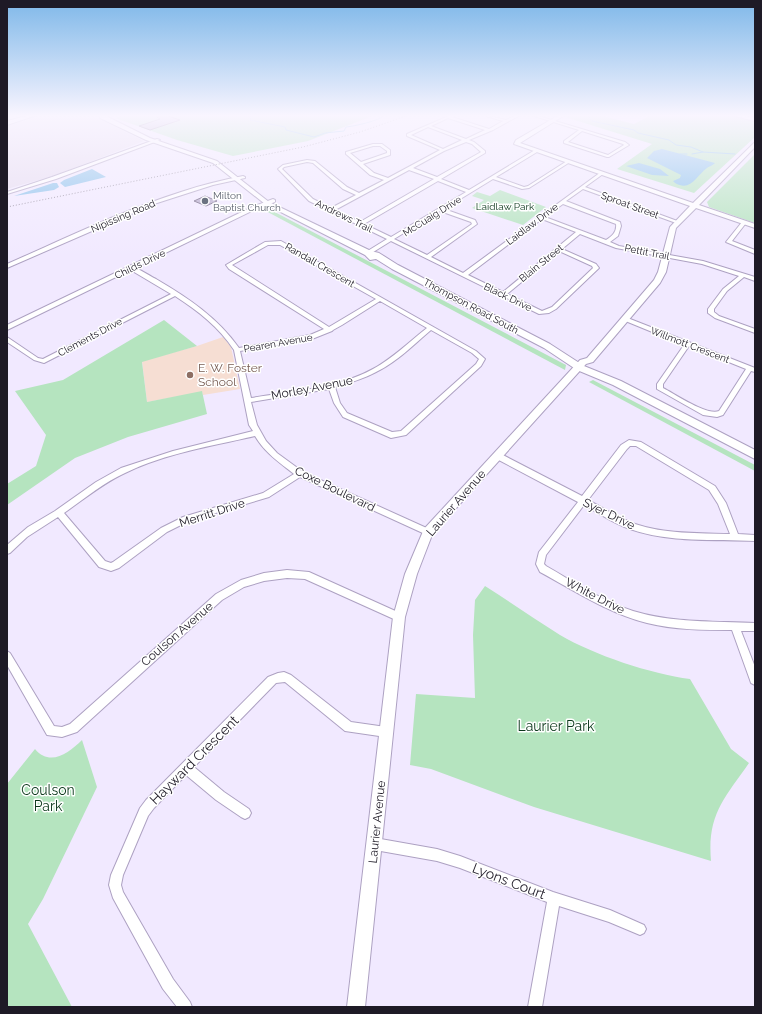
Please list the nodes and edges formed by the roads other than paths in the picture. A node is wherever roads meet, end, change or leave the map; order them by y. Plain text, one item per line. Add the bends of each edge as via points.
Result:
1 (96, 162) edge
2 (215, 162) edge
3 (224, 162) edge
4 (302, 162) edge
5 (314, 162) edge
6 (365, 162) edge
7 (420, 162) edge
8 (467, 162) edge
9 (518, 162) edge
10 (568, 162) edge
11 (569, 162) edge
12 (737, 162) edge
13 (360, 164) joint
14 (409, 168) junction
15 (601, 173) junction
16 (243, 177) junction
17 (235, 178) junction
18 (492, 178) junction
19 (387, 179) junction
20 (438, 180) junction
21 (582, 187) junction
22 (470, 192) junction
23 (7, 193) edge
24 (359, 195) junction
25 (270, 202) junction
26 (563, 202) junction
27 (694, 205) junction
28 (331, 210) junction
29 (442, 210) junction
30 (542, 217) junction
31 (678, 222) junction
32 (744, 223) junction
33 (360, 224) junction
34 (755, 226) edge
35 (579, 232) junction
36 (392, 240) junction
37 (606, 242) junction
38 (558, 249) junction
39 (755, 252) edge
40 (368, 253) junction
41 (665, 256) junction
42 (428, 257) junction
43 (7, 266) edge
44 (130, 268) junction
45 (464, 275) junction
46 (743, 275) junction
47 (755, 279) edge
48 (175, 294) junction
49 (503, 295) junction
50 (380, 299) junction
51 (625, 319) junction
52 (7, 328) edge
53 (430, 328) junction
54 (330, 330) junction
55 (755, 331) edge
56 (7, 340) edge
57 (688, 344) junction
58 (237, 350) junction
59 (581, 364) junction
60 (752, 369) edge
61 (331, 386) junction
62 (249, 400) junction
63 (256, 433) junction
64 (755, 455) edge
65 (498, 456) junction
66 (300, 474) junction
67 (582, 501) junction
68 (59, 513) junction
69 (428, 532) junction
70 (735, 536) junction
71 (755, 538) edge
72 (7, 551) edge
73 (399, 617) junction
74 (735, 626) junction
75 (755, 627) edge
76 (7, 656) edge
77 (755, 680) edge
78 (386, 732) junction
79 (187, 768) junction
80 (245, 813) dead end
81 (375, 844) junction
82 (553, 898) junction
83 (640, 929) dead end
84 (185, 1007) edge
85 (356, 1007) edge
86 (535, 1007) edge

1 - 23 street
2 - 17 main road, Thompson Road South
3 - 16 main road, Thompson Road South
4 - 28 street, Andrews Trail via 280,170 311,200
5 - 24 street, Andrews Trail via 345,188
6 - 13 street
7 - 14 street
8 - 20 street
9 - 18 street, McCuaig Drive
10 - 18 street via 529,187 524,188
11 - 15 street
12 - 27 street, Laurier Avenue
13 - 19 street via 372,174
14 - 19 street
14 - 20 street
15 - 21 street, Laidlaw Drive
15 - 27 street
16 - 17 street, Nipissing Road
16 - 25 main road, Thompson Road South
17 - 25 main road, Thompson Road South
17 - 43 street, Nipissing Road via 151,204
18 - 22 street, McCuaig Drive
19 - 24 street
20 - 22 street
20 - 33 street
21 - 26 street, Laidlaw Drive
21 - 31 street, Sproat Street
22 - 29 street, McCuaig Drive
24 - 28 street
25 - 40 main road, Thompson Road South via 284,213 291,214
25 - 44 street, Childs Drive
26 - 30 street, Laidlaw Drive
26 - 37 street via 618,223 616,235
27 - 31 street, Laurier Avenue
27 - 32 street
28 - 33 street, Andrews Trail
29 - 36 street, McCuaig Drive
29 - 42 street via 475,224
30 - 35 street, Pettit Trail
30 - 45 street, Laidlaw Drive
31 - 41 street, Laurier Avenue via 673,227
32 - 34 street
32 - 39 street via 728,242
33 - 36 street, Andrews Trail
35 - 37 street, Pettit Trail
35 - 38 street, Blain Street
36 - 40 street, McCuaig Drive
36 - 42 street, Black Drive
37 - 41 street, Pettit Trail
38 - 49 street, Blain Street
38 - 49 street, Black Drive via 596,268 554,308 541,313
40 - 59 main road, Thompson Road South via 386,265 395,267 547,346 553,352
41 - 46 street, Pettit Trail via 703,263
41 - 51 street, Laurier Avenue via 662,272 657,281
42 - 45 street, Black Drive
44 - 48 street, Coxe Boulevard
44 - 52 street, Childs Drive
45 - 49 street, Black Drive
46 - 47 street, Pettit Trail
46 - 55 street via 725,290 711,313
48 - 56 street, Clements Drive via 44,361 36,359
48 - 58 street, Coxe Boulevard via 220,328
50 - 53 street, Randall Crescent
50 - 54 street, Pearen Avenue
50 - 54 street, Randall Crescent via 281,243 267,243 229,265
51 - 57 street, Willmott Crescent
51 - 59 street, Laurier Avenue via 590,360
53 - 61 street, Morley Avenue via 376,371
53 - 61 street, Randall Crescent via 480,355 482,361 403,433 391,435 344,415
54 - 58 street, Pearen Avenue via 312,337
57 - 60 street, Willmott Crescent
57 - 60 street via 659,386 663,392 705,413 722,413
58 - 62 street, Coxe Boulevard
59 - 64 main road, Thompson Road South via 609,382 617,383
59 - 65 street, Laurier Avenue
61 - 62 street, Morley Avenue
62 - 63 street, Coxe Boulevard
63 - 66 street, Coxe Boulevard via 274,455
63 - 68 street via 172,454 125,470 95,486
65 - 67 street, Syer Drive
65 - 69 street, Laurier Avenue
66 - 68 street, Merritt Drive via 266,495 186,519 164,530 111,567 102,564
66 - 69 street, Coxe Boulevard
67 - 70 street, Syer Drive via 644,531 672,535
67 - 70 street, White Drive via 626,444 635,443 712,488 718,495
67 - 74 street, White Drive via 542,554 539,561 543,569 611,608 633,616 662,622
68 - 72 street via 29,531
69 - 73 street, Laurier Avenue via 408,577
70 - 71 street, Syer Drive
73 - 76 street, Coulson Avenue via 306,575 264,577 241,584 219,597 74,728 62,732 51,731
73 - 78 street, Laurier Avenue
74 - 75 street, White Drive
74 - 77 street
78 - 79 street, Hayward Crescent via 349,727 283,676 272,680
78 - 81 street, Laurier Avenue
79 - 80 street
79 - 84 street, Hayward Crescent via 144,812 115,885 117,894 138,933 168,984
81 - 82 street, Lyons Court via 437,855
81 - 85 street, Laurier Avenue
82 - 83 street, Lyons Court via 610,916
82 - 86 street

